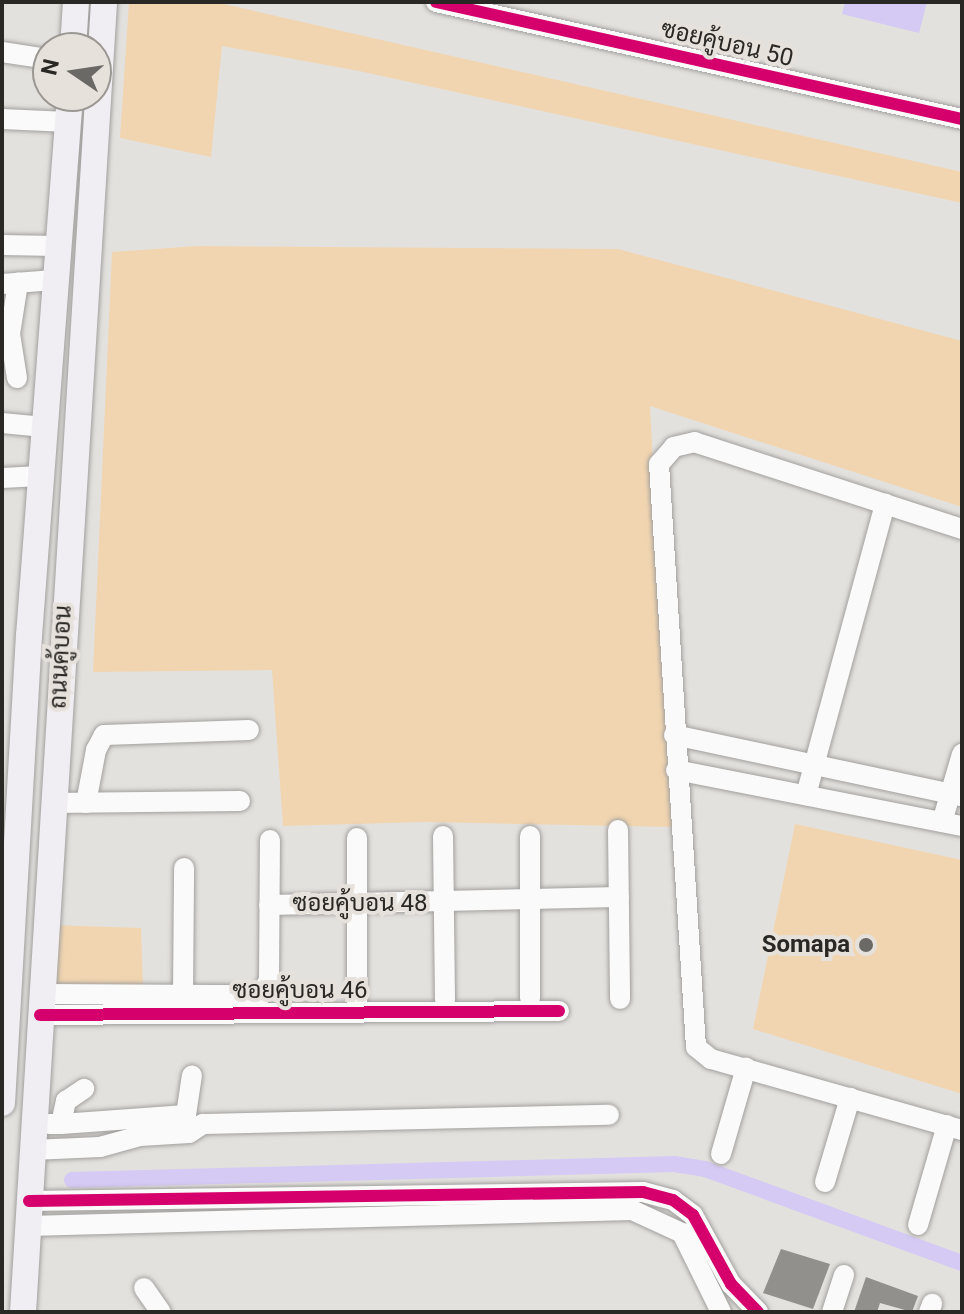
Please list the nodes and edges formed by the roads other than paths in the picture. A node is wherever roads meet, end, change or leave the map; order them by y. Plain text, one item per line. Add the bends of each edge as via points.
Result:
1 (76, 2) edge
2 (104, 2) edge
3 (436, 2) edge
4 (74, 32) edge
5 (2, 52) edge
6 (32, 57) edge
7 (2, 119) edge
8 (962, 119) edge
9 (75, 122) edge
10 (2, 245) edge
11 (57, 246) junction
12 (54, 280) junction
13 (10, 284) edge
14 (48, 373) junction
15 (10, 380) edge
16 (2, 423) edge
17 (44, 427) junction
18 (40, 476) junction
19 (2, 478) edge
20 (885, 504) junction
21 (962, 529) edge
22 (249, 730) dead end
23 (674, 735) junction
24 (754, 751) junction
25 (962, 754) edge
26 (813, 764) junction
27 (676, 770) junction
28 (747, 784) junction
29 (956, 794) edge
30 (806, 795) junction
31 (240, 801) dead end
32 (52, 803) junction
33 (86, 803) junction
34 (952, 824) edge
35 (618, 830) dead end
36 (443, 836) dead end
37 (530, 836) dead end
38 (357, 838) dead end
39 (270, 840) dead end
40 (184, 868) dead end
41 (619, 897) junction
42 (531, 902) junction
43 (443, 904) junction
44 (269, 905) junction
45 (357, 905) junction
46 (8, 920) edge
47 (6, 973) edge
48 (183, 994) junction
49 (530, 998) dead end
50 (620, 999) dead end
51 (445, 1000) dead end
52 (357, 1003) dead end
53 (41, 1004) junction
54 (559, 1011) dead end
55 (3, 1053) edge
56 (746, 1068) junction
57 (192, 1075) dead end
58 (84, 1089) dead end
59 (850, 1098) junction
60 (2, 1103) edge
61 (609, 1115) dead end
62 (61, 1124) junction
63 (955, 1128) edge
64 (33, 1138) junction
65 (721, 1154) dead end
66 (825, 1182) dead end
67 (642, 1202) junction
68 (29, 1214) junction
69 (918, 1225) dead end
70 (844, 1275) dead end
71 (144, 1288) dead end
72 (23, 1312) edge
73 (161, 1312) edge
74 (721, 1312) edge
75 (758, 1312) edge
76 (832, 1312) edge

1 - 4 main road
2 - 9 main road, ถนนคู้บอน
3 - 8 street, ซอยคู้บอน 50
5 - 6 street
7 - 9 street
9 - 11 main road, ถนนคู้บอน
9 - 32 main road, ถนนคู้บอน
10 - 11 street
11 - 12 main road, ถนนคู้บอน
12 - 13 street
12 - 14 main road, ถนนคู้บอน
13 - 15 street
14 - 15 street
14 - 17 main road, ถนนคู้บอน
16 - 17 street
17 - 18 main road, ถนนคู้บอน
18 - 19 street
18 - 46 main road, ถนนคู้บอน
20 - 21 street
20 - 23 street via 695,442 665,454 659,464
20 - 26 street
22 - 33 street via 104,735
23 - 24 street
23 - 27 street
24 - 26 street
24 - 28 street
25 - 29 street
26 - 29 street
26 - 30 street
27 - 28 street
27 - 56 street via 696,1044 708,1058
28 - 30 street
29 - 34 street
30 - 34 street
31 - 33 street
32 - 33 street
32 - 53 main road, ถนนคู้บอน
35 - 41 street
36 - 43 street
37 - 42 street
38 - 45 street
39 - 44 street
40 - 48 street
41 - 42 street, ซอยคู้บอน 48
41 - 50 street
42 - 43 street, ซอยคู้บอน 48
42 - 49 street
43 - 45 street, ซอยคู้บอน 48
43 - 51 street
44 - 45 street, ซอยคู้บอน 48
44 - 48 street, ซอยคู้บอน 48 via 269,980 264,992
45 - 52 street
46 - 47 main road, ถนนคู้บอน
47 - 55 main road, ถนนคู้บอน
48 - 53 street, ซอยคู้บอน 48
53 - 54 street, ซอยคู้บอน 46
53 - 64 main road, ถนนคู้บอน
55 - 60 main road, ถนนคู้บอน
56 - 59 street
56 - 65 street
57 - 62 street via 186,1115
58 - 62 street via 66,1101
59 - 63 street
59 - 66 street
61 - 64 street via 203,1124 189,1133 140,1136 100,1147
62 - 64 street
63 - 69 street
64 - 68 main road, ถนนคู้บอน
67 - 68 street
67 - 74 street via 682,1233
67 - 75 street via 673,1200 693,1215 731,1284
68 - 72 main road, ถนนคู้บอน
70 - 76 street
71 - 73 street

